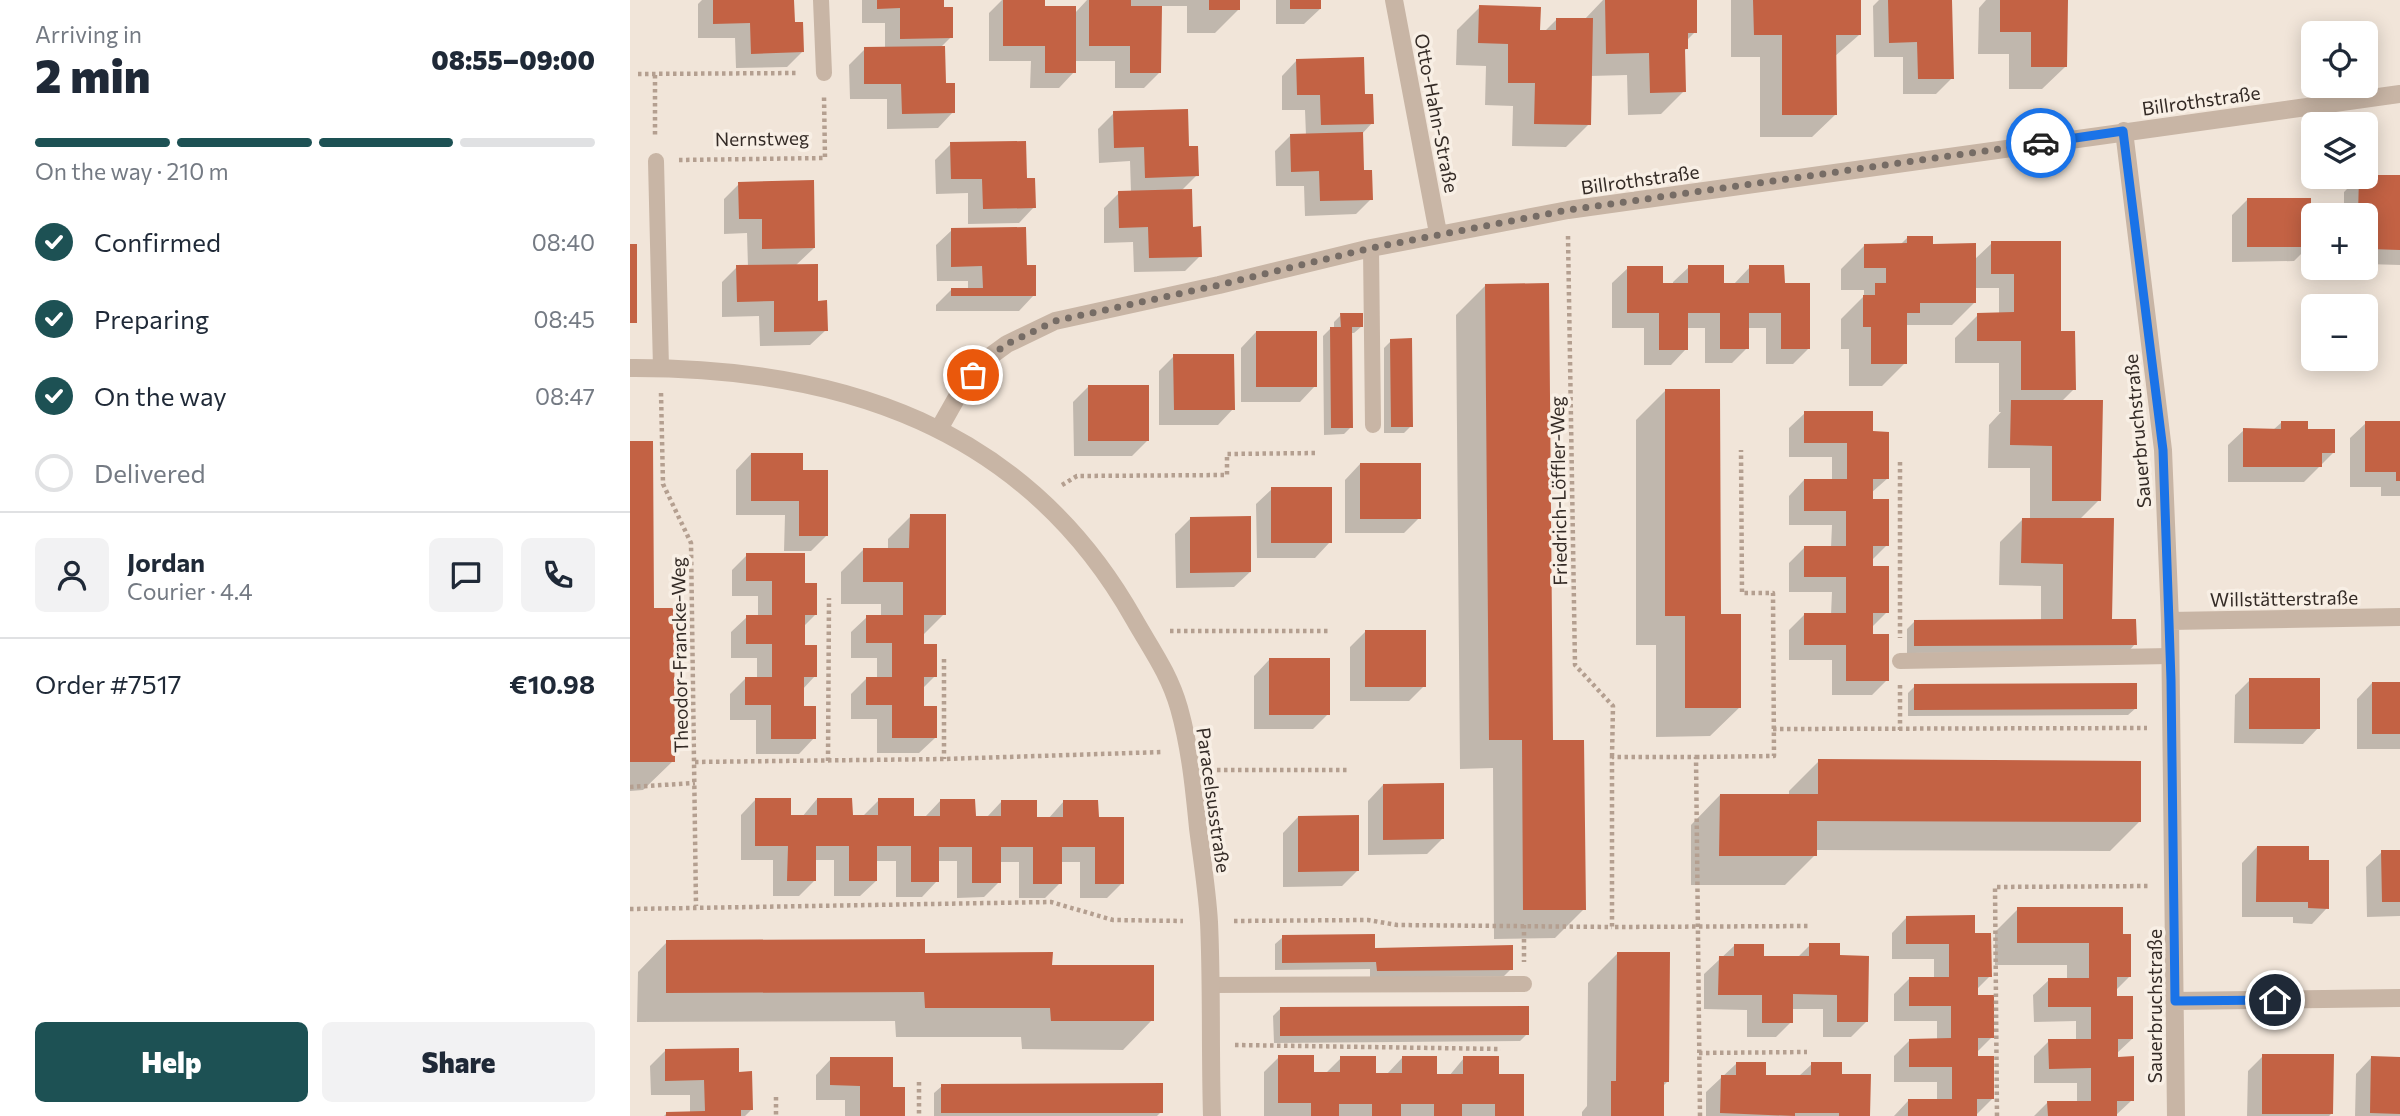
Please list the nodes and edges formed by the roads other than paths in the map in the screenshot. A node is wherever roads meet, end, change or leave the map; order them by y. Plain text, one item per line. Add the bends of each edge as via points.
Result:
1 (821, 0) edge
2 (1394, 0) edge
3 (824, 73) road end
4 (2400, 94) edge
5 (2123, 131) junction
6 (656, 161) road end
7 (1438, 233) junction
8 (1371, 248) junction
9 (630, 368) edge
10 (661, 368) junction
11 (1373, 425) dead end
12 (939, 429) junction
13 (2400, 617) edge
14 (2169, 621) junction
15 (2170, 656) junction
16 (1900, 661) road end
17 (1524, 984) road end
18 (1210, 985) junction
19 (2400, 998) edge
20 (2175, 1001) junction
21 (1212, 1116) edge
22 (2176, 1116) edge

1 - 3 lane
2 - 7 street, Otto-Hahn-Straße
4 - 5 street, Billrothstraße
5 - 7 street, Billrothstraße via 1568,210
5 - 14 street, Sauerbruchstraße via 2163,450
6 - 10 lane
7 - 8 street, Billrothstraße
8 - 11 lane
8 - 12 street, Billrothstraße via 1055,321 985,360
9 - 10 street, Paracelsusstraße
10 - 12 street, Paracelsusstraße via 800,381 895,410
12 - 18 street, Paracelsusstraße via 1040,497 1121,596 1165,669 1179,707 1192,771 1209,921
13 - 14 street, Willstätterstraße
14 - 15 street, Sauerbruchstraße
15 - 16 lane
15 - 20 street, Sauerbruchstraße
17 - 18 lane
18 - 21 street, Paracelsusstraße
19 - 20 street
20 - 22 street, Sauerbruchstraße

